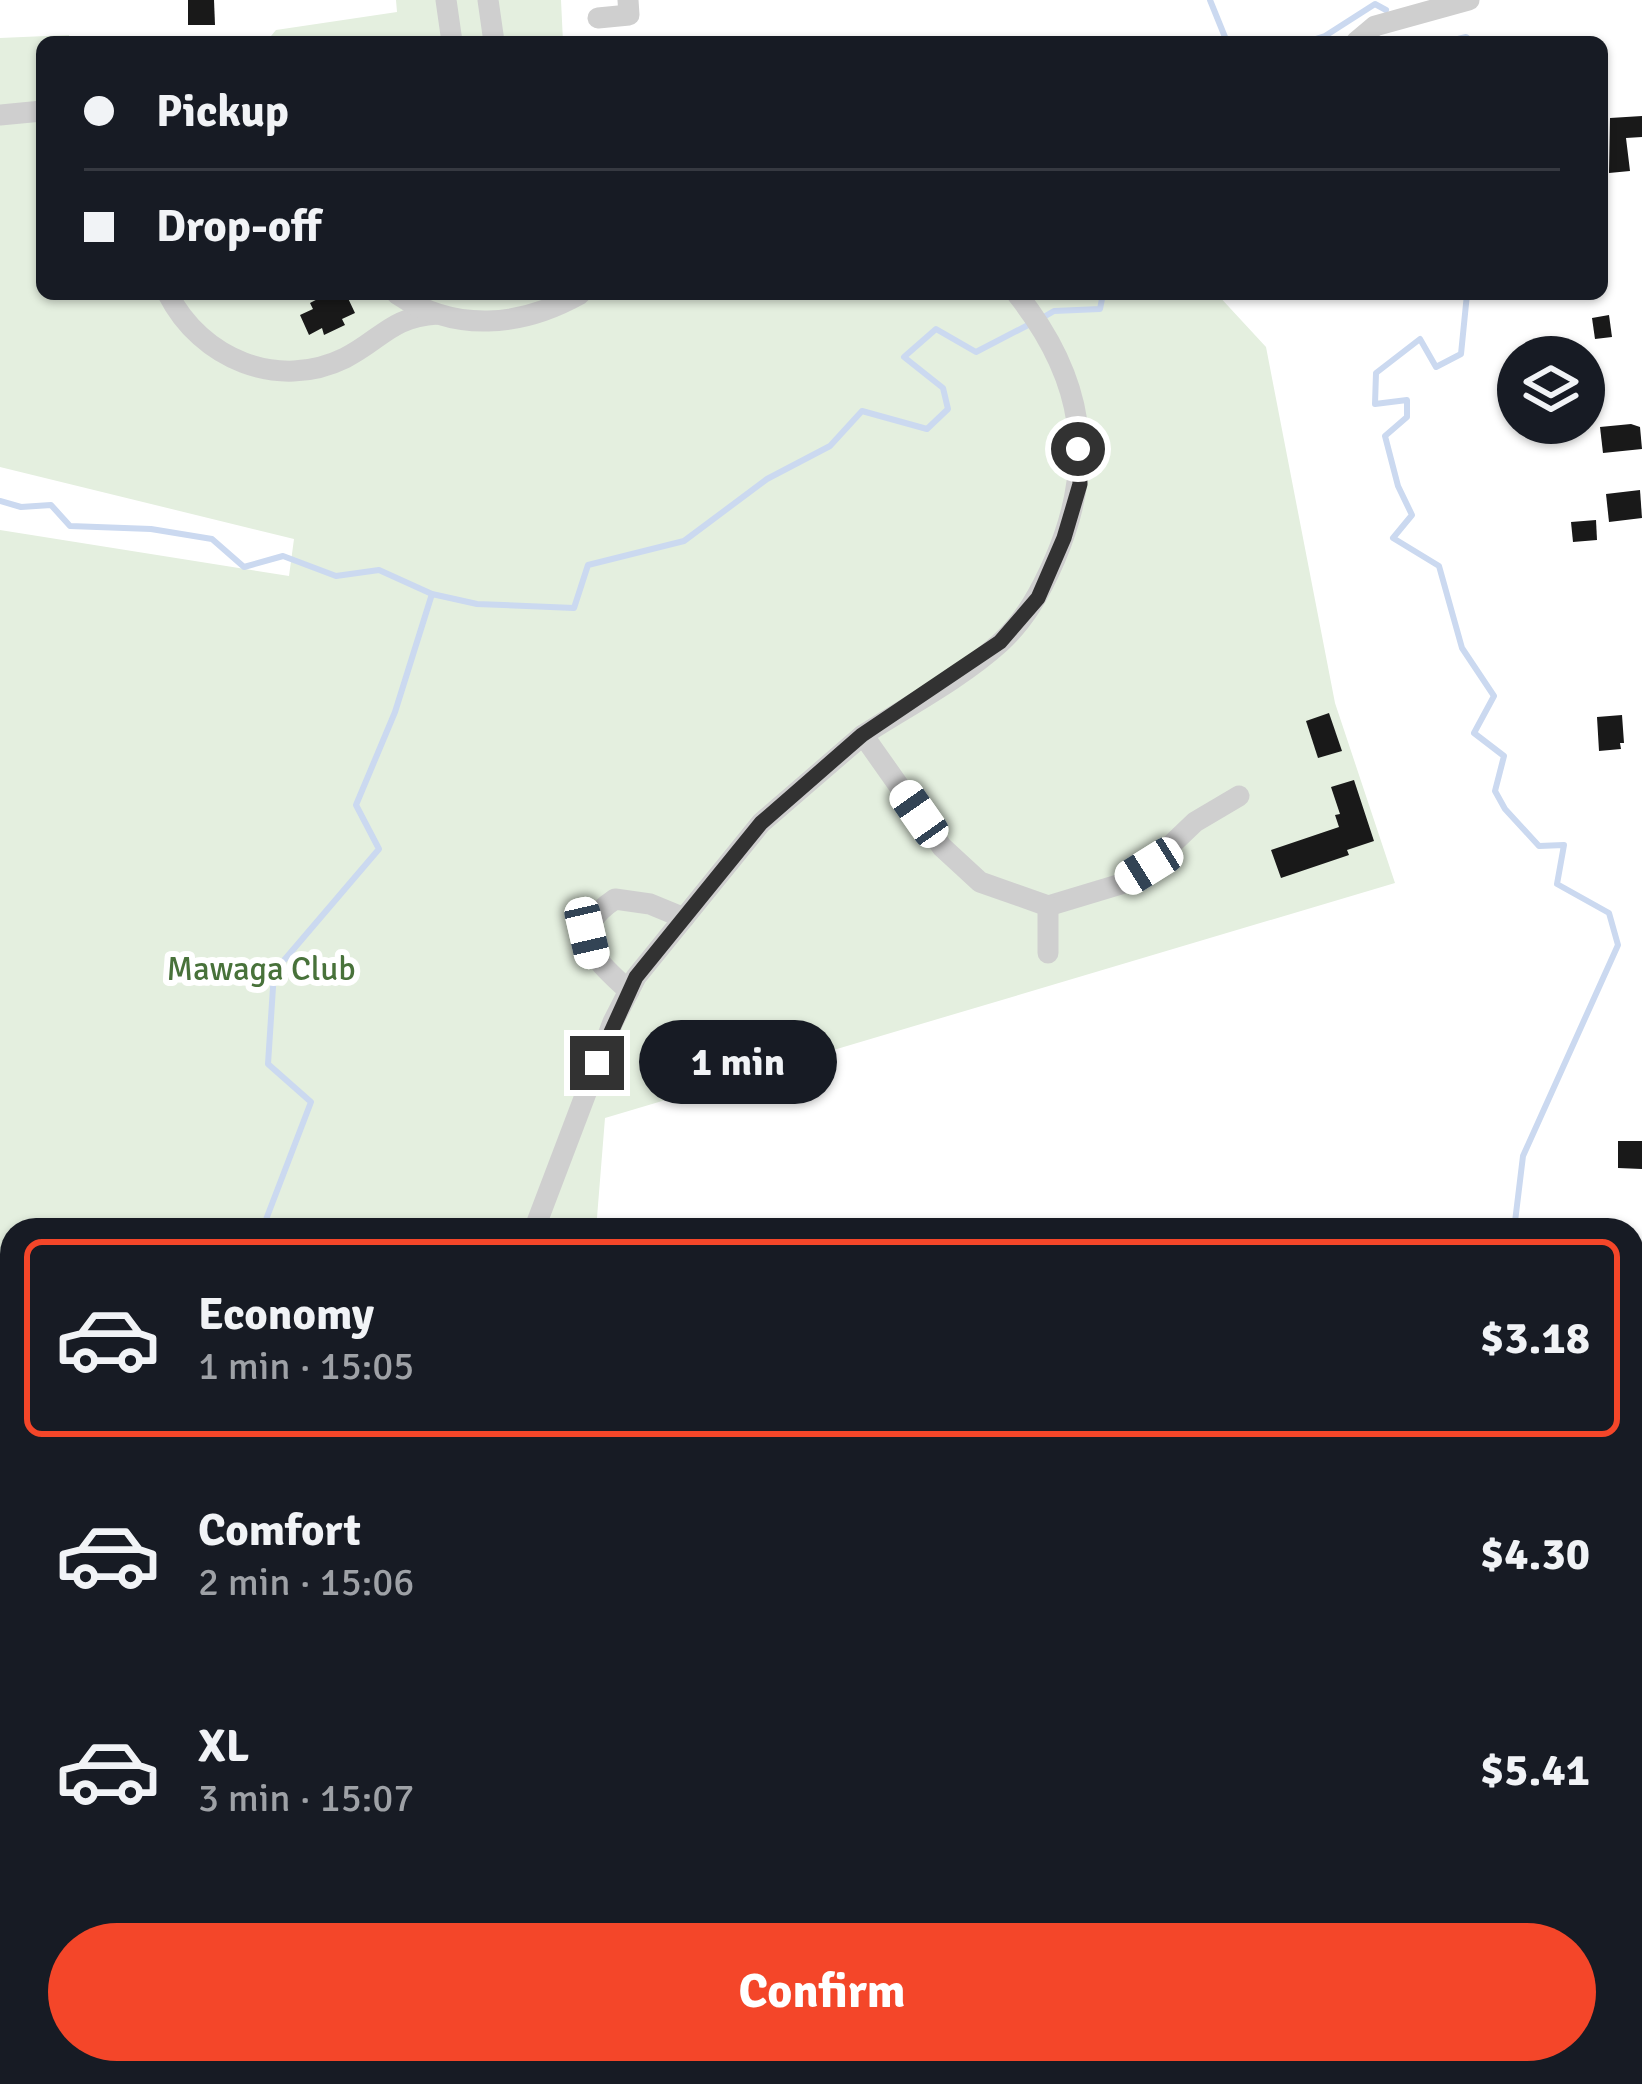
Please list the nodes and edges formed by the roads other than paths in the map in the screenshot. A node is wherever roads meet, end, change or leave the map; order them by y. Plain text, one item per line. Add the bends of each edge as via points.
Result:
1 (446, 0) edge
2 (488, 0) edge
3 (628, 0) edge
4 (1469, 0) edge
5 (598, 18) dead end
6 (451, 36) edge
7 (493, 36) edge
8 (1363, 36) edge
9 (36, 112) edge
10 (0, 115) edge
11 (172, 300) edge
12 (409, 300) edge
13 (568, 300) edge
14 (1021, 300) edge
15 (437, 314) junction
16 (862, 735) junction
17 (1239, 796) dead end
18 (1048, 906) junction
19 (684, 918) junction
20 (1048, 953) dead end
21 (629, 992) junction
22 (539, 1218) edge

1 - 6 street
2 - 7 street
3 - 5 street via 629,15
4 - 8 street
9 - 10 street
11 - 15 street via 218,351 289,371 327,365 394,322
12 - 15 street
13 - 15 street via 515,320
14 - 16 street via 1055,352 1077,413 1080,484 1047,578 1000,642
16 - 18 street via 942,848 980,882
16 - 19 street via 761,823
17 - 18 street via 1195,821 1120,884
18 - 20 street
19 - 21 street
19 - 21 street via 615,899 597,911 587,933 592,957
21 - 22 street

